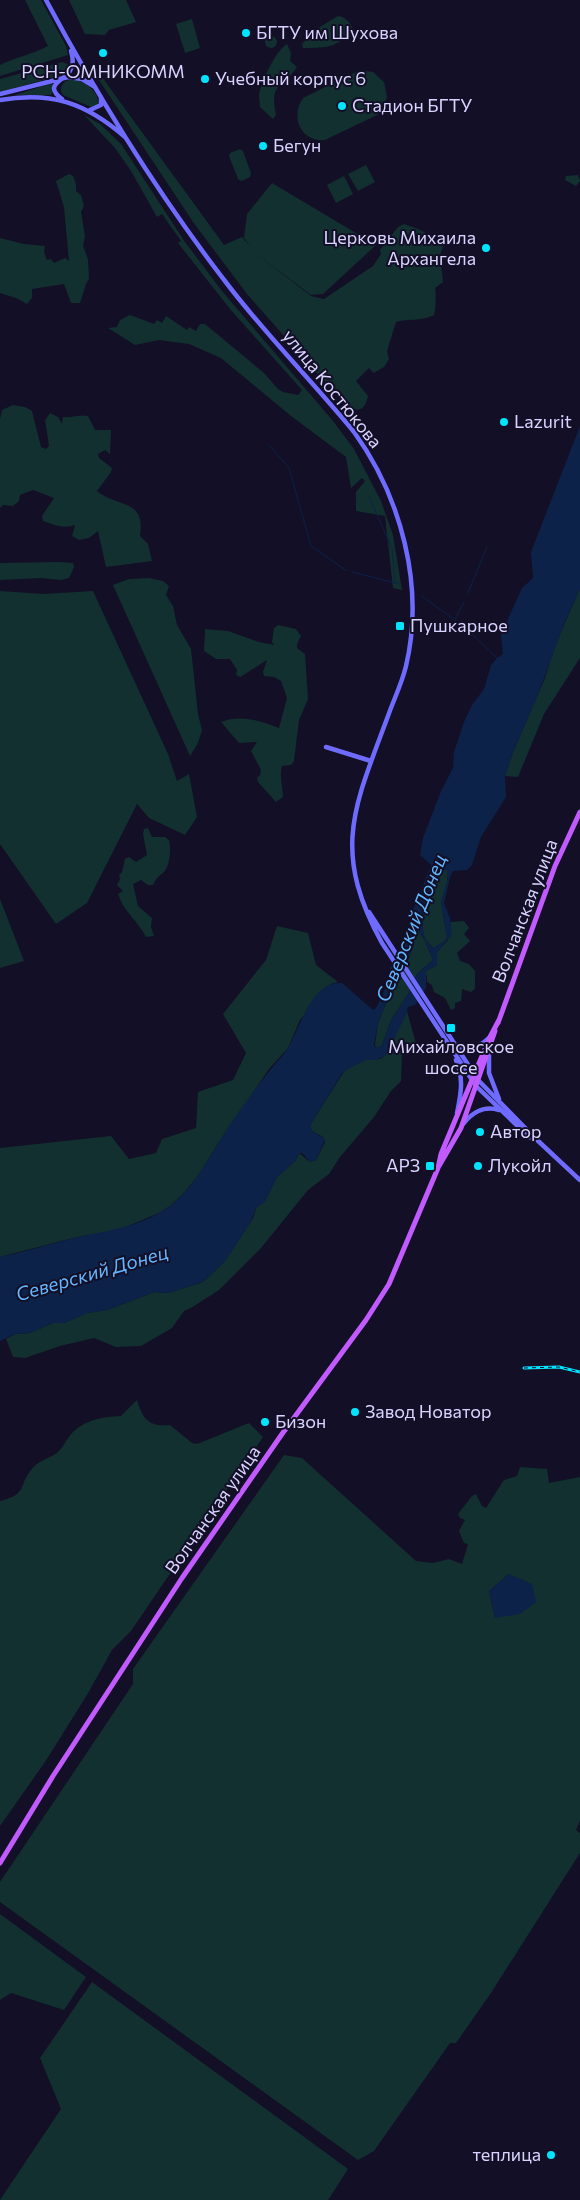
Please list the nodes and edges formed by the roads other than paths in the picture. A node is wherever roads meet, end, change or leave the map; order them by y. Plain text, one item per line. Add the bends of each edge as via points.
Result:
1 (46, 0) edge
2 (67, 40) junction
3 (60, 78) junction
4 (96, 88) junction
5 (2, 94) edge
6 (101, 95) junction
7 (0, 100) edge
8 (63, 100) junction
9 (90, 110) junction
10 (129, 140) junction
11 (326, 747) dead end
12 (371, 761) junction
13 (580, 812) edge
14 (499, 1020) junction
15 (490, 1037) junction
16 (453, 1047) junction
17 (489, 1051) junction
18 (474, 1074) junction
19 (475, 1082) junction
20 (500, 1102) junction
21 (502, 1112) junction
22 (454, 1122) junction
23 (460, 1128) junction
24 (536, 1139) junction
25 (438, 1168) junction
26 (580, 1180) edge
27 (0, 1863) edge

1 - 2 main road, улица Костюкова
2 - 3 main road via 73,64 70,71
2 - 4 main road, улица Костюкова
3 - 4 main road via 78,78
3 - 5 main road
3 - 8 main road via 54,88
4 - 6 main road, улица Костюкова
6 - 9 main road via 101,105
6 - 10 main road, улица Костюкова
7 - 8 main road via 26,96
8 - 9 main road
9 - 10 main road
10 - 12 main road, улица Костюкова via 228,286 368,451 397,514 410,582 410,646 406,668
11 - 12 main road
12 - 16 main road, улица Костюкова via 358,800 352,833 353,866 358,889 385,941
13 - 14 main road, Волчанская улица via 555,866
14 - 15 main road, Волчанская улица
14 - 17 main road, Волчанская улица
15 - 16 main road via 477,1048
15 - 18 main road, Волчанская улица
16 - 18 main road, улица Костюкова
16 - 19 main road, улица Костюкова
16 - 22 main road via 462,1085
17 - 19 main road, Волчанская улица
17 - 20 main road via 489,1073
18 - 19 main road, Волчанская улица
19 - 20 main road
19 - 21 main road
19 - 22 main road, Волчанская улица
19 - 23 main road, Волчанская улица
20 - 24 main road
21 - 23 main road via 482,1109
21 - 24 main road
22 - 25 main road, Волчанская улица
23 - 25 main road, Волчанская улица
24 - 26 main road
25 - 27 main road, Волчанская улица via 388,1284 366,1320 182,1578

